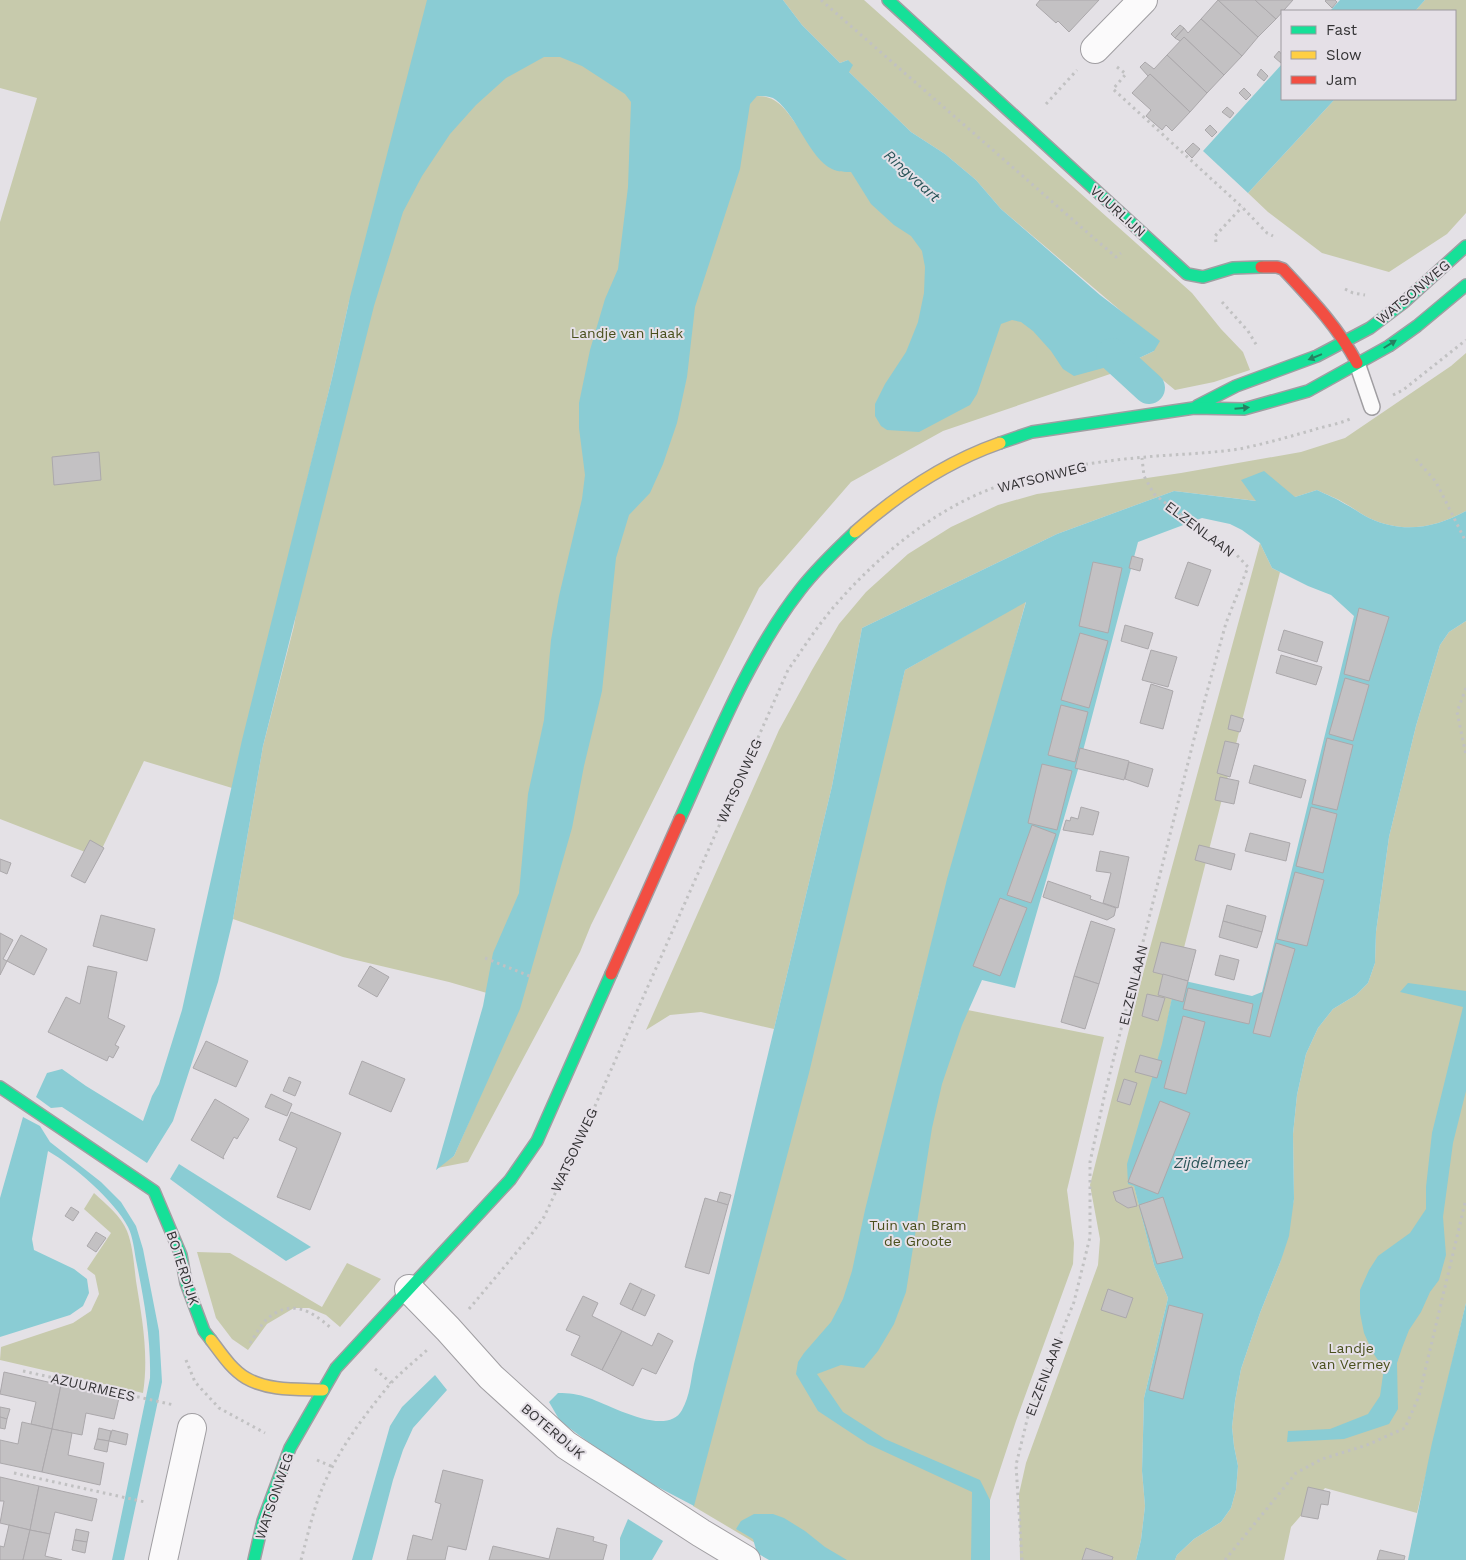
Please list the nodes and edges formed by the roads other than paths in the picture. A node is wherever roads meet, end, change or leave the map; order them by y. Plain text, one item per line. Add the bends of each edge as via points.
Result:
1 (888, 0) edge
2 (1143, 0) edge
3 (1095, 49) road end
4 (1466, 246) edge
5 (1466, 286) edge
6 (1346, 342) junction
7 (1357, 363) junction
8 (1372, 407) road end
9 (1194, 408) junction
10 (0, 1087) edge
11 (409, 1289) junction
12 (323, 1390) junction
13 (192, 1428) dead end
14 (163, 1560) edge
15 (254, 1560) edge
16 (746, 1560) edge

1 - 6 street, VUURLIJN via 1188,274 1206,278 1239,267 1283,269 1327,316
2 - 3 street
4 - 6 street, WATSONWEG via 1403,304
7 -> 5 street, WATSONWEG via 1389,346
6 - 7 street, VUURLIJN
6 -> 9 street, WATSONWEG via 1236,386
7 - 8 lane
9 -> 7 street, WATSONWEG via 1244,409 1275,401 1308,391
9 - 11 street, WATSONWEG via 1032,432 997,444 950,464 915,485 881,509 823,564 800,590 764,643 722,726 537,1141 510,1180
10 - 12 street, BOTERDIJK via 154,1191 181,1254 186,1282 204,1331 225,1359 244,1377 272,1387
11 - 12 street, WATSONWEG via 336,1368
11 - 16 street, BOTERDIJK via 491,1377 566,1445
12 - 15 street, WATSONWEG via 290,1448 263,1521
13 - 14 street

